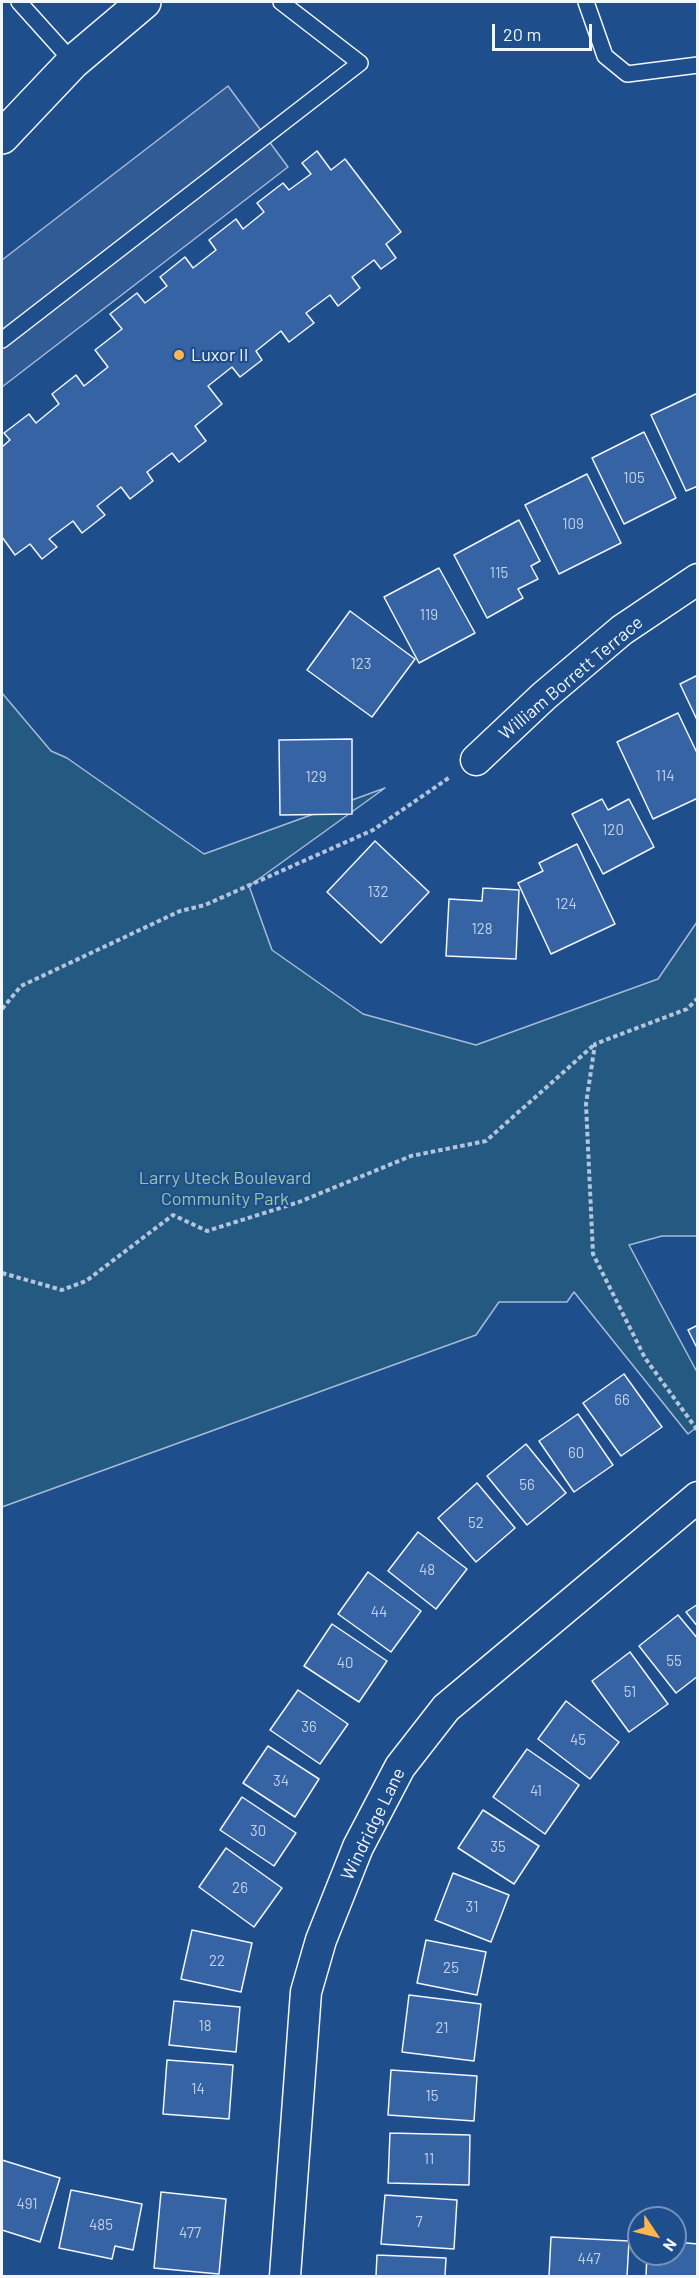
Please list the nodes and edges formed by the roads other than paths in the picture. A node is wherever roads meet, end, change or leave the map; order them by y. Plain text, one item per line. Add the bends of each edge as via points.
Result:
1 (19, 2) edge
2 (144, 2) edge
3 (281, 2) edge
4 (586, 2) edge
5 (73, 62) junction
6 (698, 65) edge
7 (2, 137) edge
8 (2, 340) edge
9 (698, 579) edge
10 (476, 760) road end
11 (698, 1497) edge
12 (285, 2277) edge

1 - 5 lane
2 - 5 main road
3 - 8 lane via 360,63
4 - 6 lane via 605,56 627,74
5 - 7 main road
9 - 10 street, William Borrett Terrace via 622,630
11 - 12 street, Windridge Lane via 446,1708 400,1767 358,1847 321,1940 306,1992

